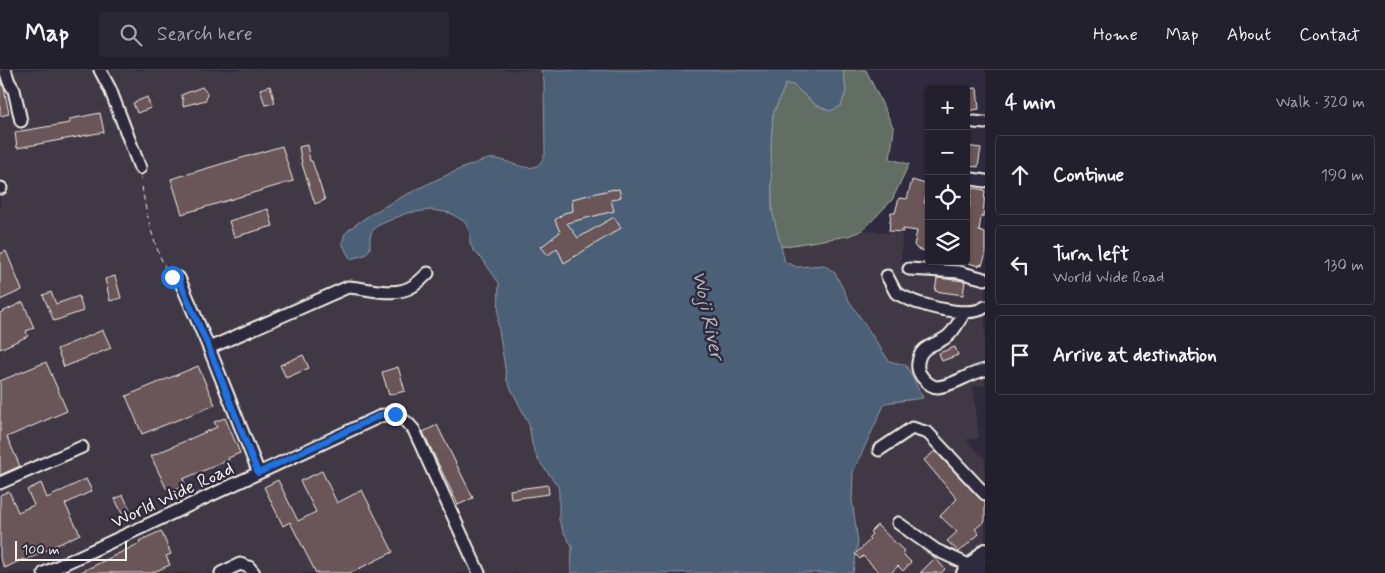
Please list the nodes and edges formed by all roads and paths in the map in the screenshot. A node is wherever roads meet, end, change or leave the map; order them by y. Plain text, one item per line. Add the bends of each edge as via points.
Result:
1 (5, 70) edge
2 (100, 70) edge
3 (21, 121) dead end
4 (140, 168) joint
5 (970, 179) edge
6 (985, 181) edge
7 (909, 269) dead end
8 (428, 273) dead end
9 (887, 276) dead end
10 (178, 278) joint
11 (985, 279) edge
12 (985, 307) edge
13 (965, 312) junction
14 (209, 348) junction
15 (985, 370) edge
16 (82, 447) dead end
17 (879, 450) dead end
18 (258, 473) junction
19 (0, 483) edge
20 (985, 494) edge
21 (898, 523) dead end
22 (985, 551) edge
23 (985, 568) edge
24 (972, 571) edge
25 (44, 573) edge
26 (221, 573) edge
27 (254, 573) edge
28 (479, 573) edge

1 - 3 street via 14,90
2 - 4 street
4 - 10 path via 149,223 168,274
5 - 6 street
7 - 11 street via 959,272
8 - 14 street via 412,287 394,291 348,287
9 - 13 street via 896,294 922,304
10 - 14 street
12 - 13 street
13 - 15 street via 950,334 920,352 917,368 931,386 938,387
14 - 18 street
16 - 19 street
17 - 20 street via 912,428 928,433
18 - 25 street, World Wide Road
18 - 28 street, World Wide Road via 383,414 404,418 414,430
21 - 24 street
22 - 24 main road
23 - 24 main road
26 - 27 street via 240,564

